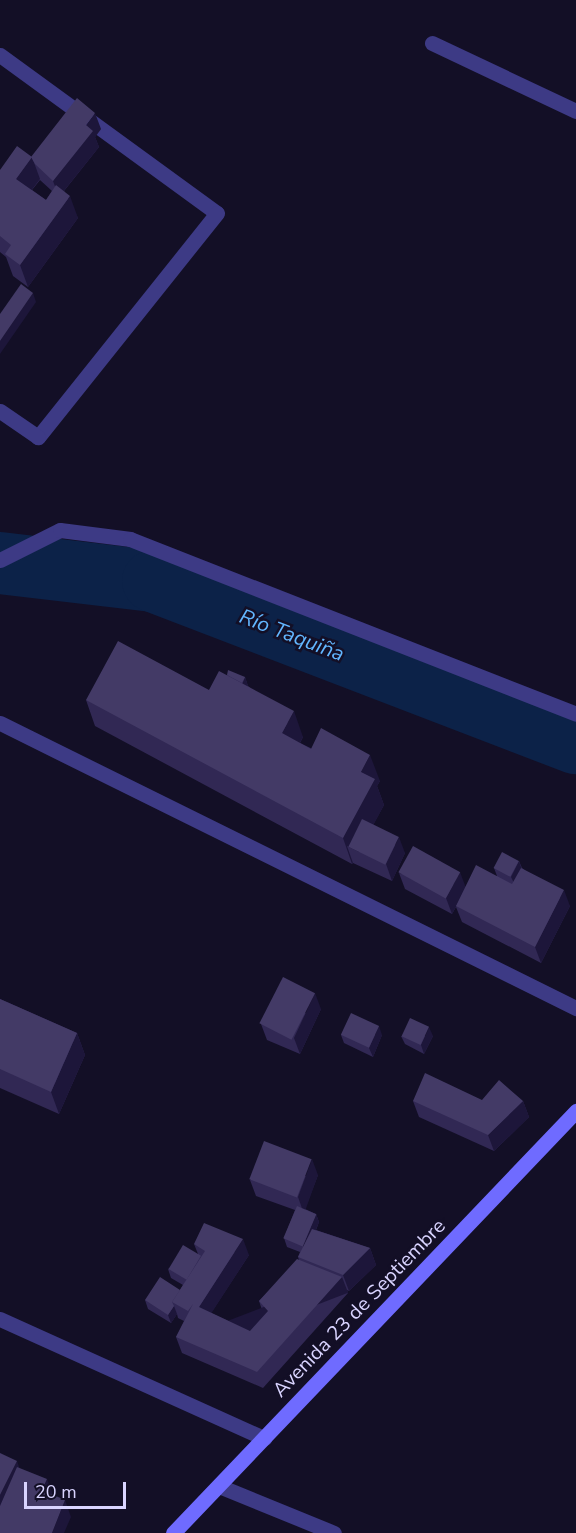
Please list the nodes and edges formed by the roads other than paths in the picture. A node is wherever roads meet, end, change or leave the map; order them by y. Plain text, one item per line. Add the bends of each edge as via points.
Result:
1 (432, 43) dead end
2 (0, 56) edge
3 (576, 111) edge
4 (0, 411) edge
5 (0, 561) edge
6 (576, 714) edge
7 (0, 723) edge
8 (576, 1008) edge
9 (576, 1111) edge
10 (0, 1319) edge
11 (264, 1438) junction
12 (219, 1486) junction
13 (173, 1533) edge
14 (334, 1533) edge

1 - 3 street
2 - 4 street via 217,213 38,437
5 - 6 street via 60,530 130,539
7 - 8 street
9 - 11 main road, Avenida 23 de Septiembre
10 - 11 street
11 - 12 main road, Avenida 23 de Septiembre
12 - 13 main road, Avenida 23 de Septiembre
12 - 14 street

